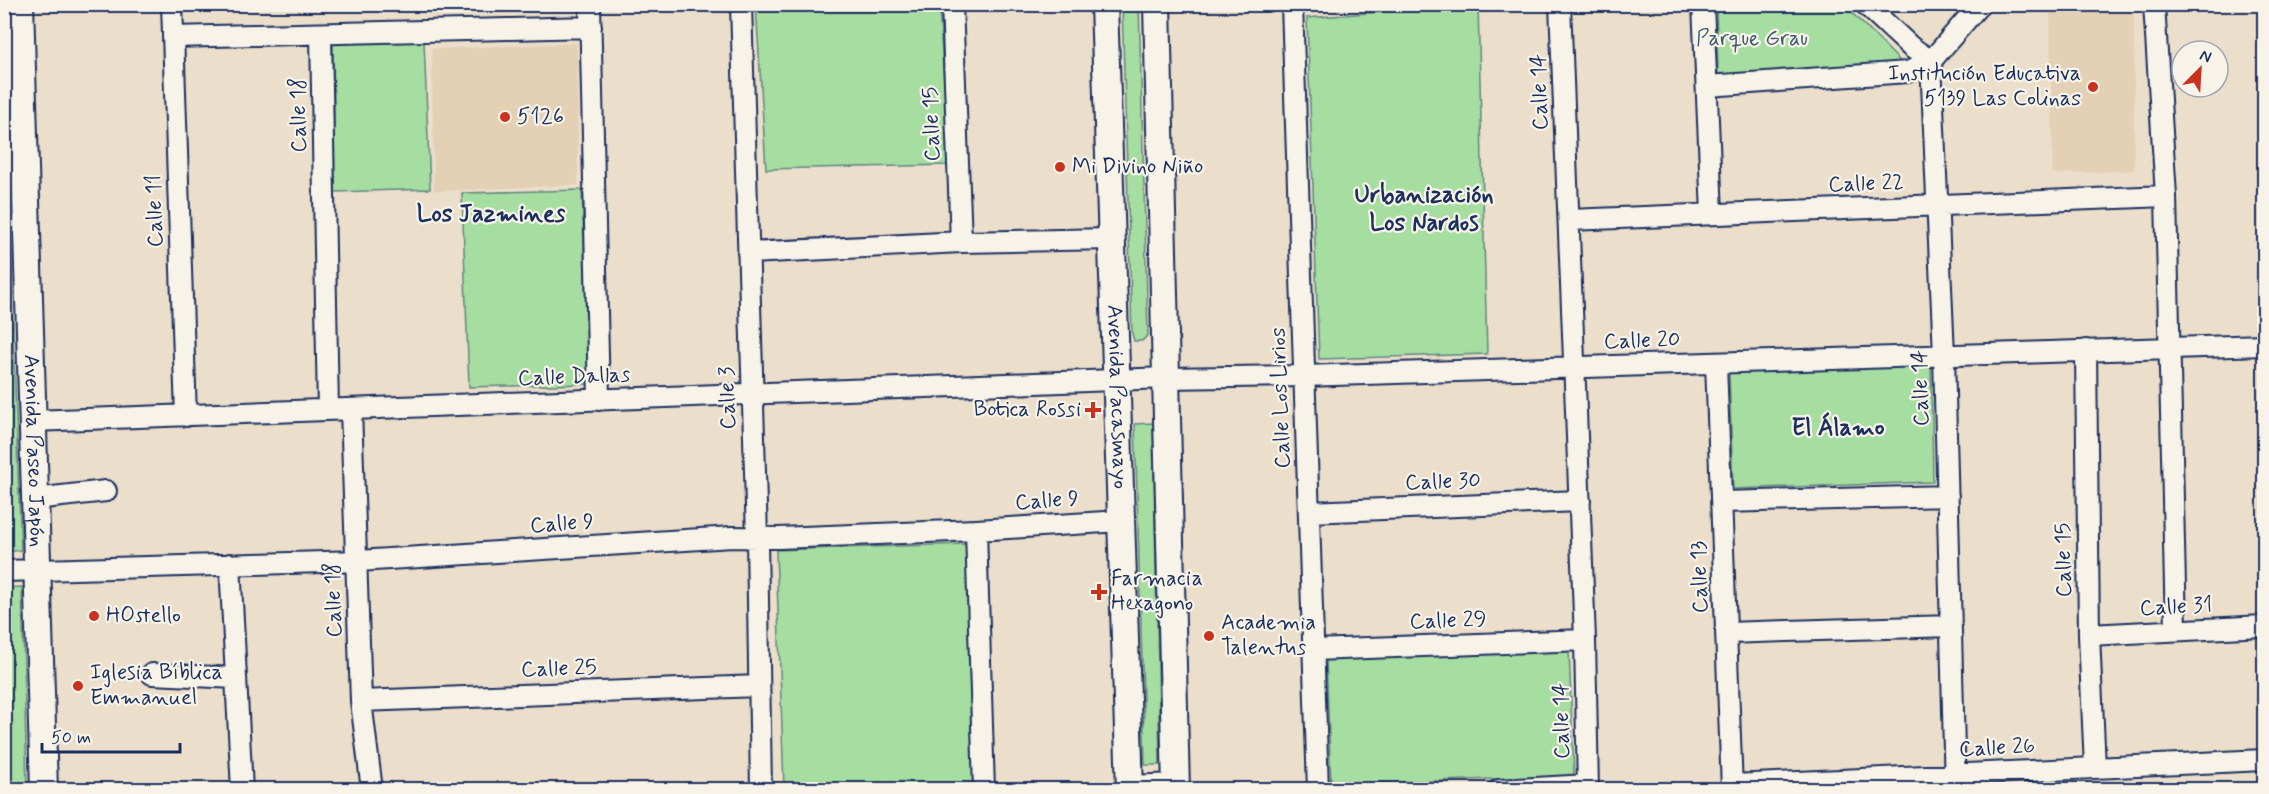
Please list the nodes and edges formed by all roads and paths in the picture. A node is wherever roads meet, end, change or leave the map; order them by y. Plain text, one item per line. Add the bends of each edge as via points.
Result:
1 (20, 4) edge
2 (172, 4) edge
3 (590, 4) edge
4 (741, 4) edge
5 (952, 4) edge
6 (1104, 4) edge
7 (1157, 4) edge
8 (1292, 4) edge
9 (1560, 4) edge
10 (1703, 4) edge
11 (1865, 4) edge
12 (1980, 4) edge
13 (2154, 4) edge
14 (591, 27) junction
15 (321, 35) junction
16 (173, 37) junction
17 (1931, 61) junction
18 (1707, 86) junction
19 (2166, 196) junction
20 (1939, 205) junction
21 (1712, 214) junction
22 (1569, 220) junction
23 (1112, 239) junction
24 (961, 242) junction
25 (748, 253) junction
26 (2265, 345) edge
27 (2168, 349) junction
28 (2086, 350) junction
29 (1944, 355) junction
30 (1716, 363) junction
31 (1574, 367) junction
32 (1304, 376) junction
33 (1166, 378) junction
34 (1117, 380) junction
35 (751, 394) junction
36 (599, 400) junction
37 (351, 409) junction
38 (328, 410) junction
39 (186, 416) junction
40 (33, 422) junction
41 (106, 491) dead end
42 (1948, 496) junction
43 (35, 499) junction
44 (1580, 501) junction
45 (1722, 502) junction
46 (1309, 512) junction
47 (1121, 521) junction
48 (976, 530) junction
49 (757, 538) junction
50 (358, 561) junction
51 (230, 564) junction
52 (38, 570) junction
53 (4, 571) edge
54 (1951, 626) junction
55 (2265, 626) edge
56 (2176, 630) junction
57 (1726, 633) junction
58 (2089, 635) junction
59 (1585, 640) junction
60 (1313, 650) junction
61 (152, 674) dead end
62 (236, 678) junction
63 (759, 686) junction
64 (361, 701) junction
65 (2265, 760) edge
66 (2095, 768) junction
67 (1955, 782) edge
68 (1588, 787) edge
69 (1732, 787) edge
70 (1176, 788) edge
71 (44, 789) edge
72 (242, 789) edge
73 (372, 789) edge
74 (761, 789) edge
75 (984, 789) edge
76 (1130, 789) edge
77 (1318, 789) edge
78 (1499, 789) edge

1 - 40 main road, Avenida Paseo Japón
2 - 16 street, Calle 11
3 - 14 street
4 - 25 street, Calle 3
5 - 24 street, Calle 15
6 - 23 main road, Avenida Pacasmayo
7 - 33 main road
8 - 32 street, Calle Los Lirios
9 - 22 street, Calle 14
10 - 18 street
11 - 17 street
12 - 17 street
13 - 19 street
14 - 15 street
14 - 36 street
15 - 16 street
15 - 38 street, Calle 18
16 - 39 street, Calle 11
17 - 18 street via 1908,72
17 - 20 street, Calle 14
18 - 21 street
19 - 20 street, Calle 22
19 - 27 street
20 - 21 street, Calle 22
20 - 29 street, Calle 14
21 - 22 street, Calle 22
22 - 31 street, Calle 14
23 - 24 street
23 - 34 main road, Avenida Pacasmayo
24 - 25 street
25 - 35 street, Calle 3
26 - 27 street
27 - 28 street, Calle 20
27 - 56 street
28 - 29 street, Calle 20
28 - 58 street, Calle 15
29 - 30 street, Calle 20
29 - 42 street, Calle 14
30 - 31 street, Calle 20
30 - 45 street, Calle 13
31 - 32 street, Calle 20
31 - 44 street, Calle 14
32 - 33 street, Calle 20
32 - 46 street, Calle Los Lirios
33 - 34 street, Calle 20
33 - 70 main road
34 - 35 street, Calle Dallas
34 - 47 main road, Avenida Pacasmayo
35 - 36 street, Calle Dallas
35 - 49 street, Calle 3
36 - 37 street, Calle Dallas
37 - 38 street, Calle Dallas
37 - 50 street, Calle 18
38 - 39 street, Calle Dallas
39 - 40 street, Calle Dallas
40 - 43 main road, Avenida Paseo Japón
41 - 43 street
42 - 45 street
42 - 54 street, Calle 14
43 - 52 main road, Avenida Paseo Japón
44 - 46 street, Calle 30
44 - 59 street, Calle 14
45 - 57 street, Calle 13
46 - 60 street, Calle Los Lirios
47 - 48 street, Calle 9
47 - 76 main road, Avenida Pacasmayo
48 - 49 street, Calle 9
48 - 75 street
49 - 50 street, Calle 9
49 - 63 street, Calle 3
50 - 51 street, Calle 9
50 - 64 street, Calle 18
51 - 52 street, Calle 9
51 - 62 street
52 - 53 street, Calle 9
52 - 71 main road, Avenida Paseo Japón
54 - 57 street
54 - 67 street, Calle 14
55 - 56 street, Calle 31
56 - 58 street, Calle 31
57 - 69 street, Calle 13
58 - 66 street, Calle 15
59 - 60 street, Calle 29
59 - 68 street, Calle 14
60 - 77 street, Calle Los Lirios
61 - 62 street
62 - 72 street
63 - 64 street, Calle 25
63 - 74 street, Calle 3
64 - 73 street, Calle 18
65 - 66 street, Calle 26
66 - 67 street, Calle 26
67 - 69 street, Calle 26
68 - 78 street
70 - 76 main road

